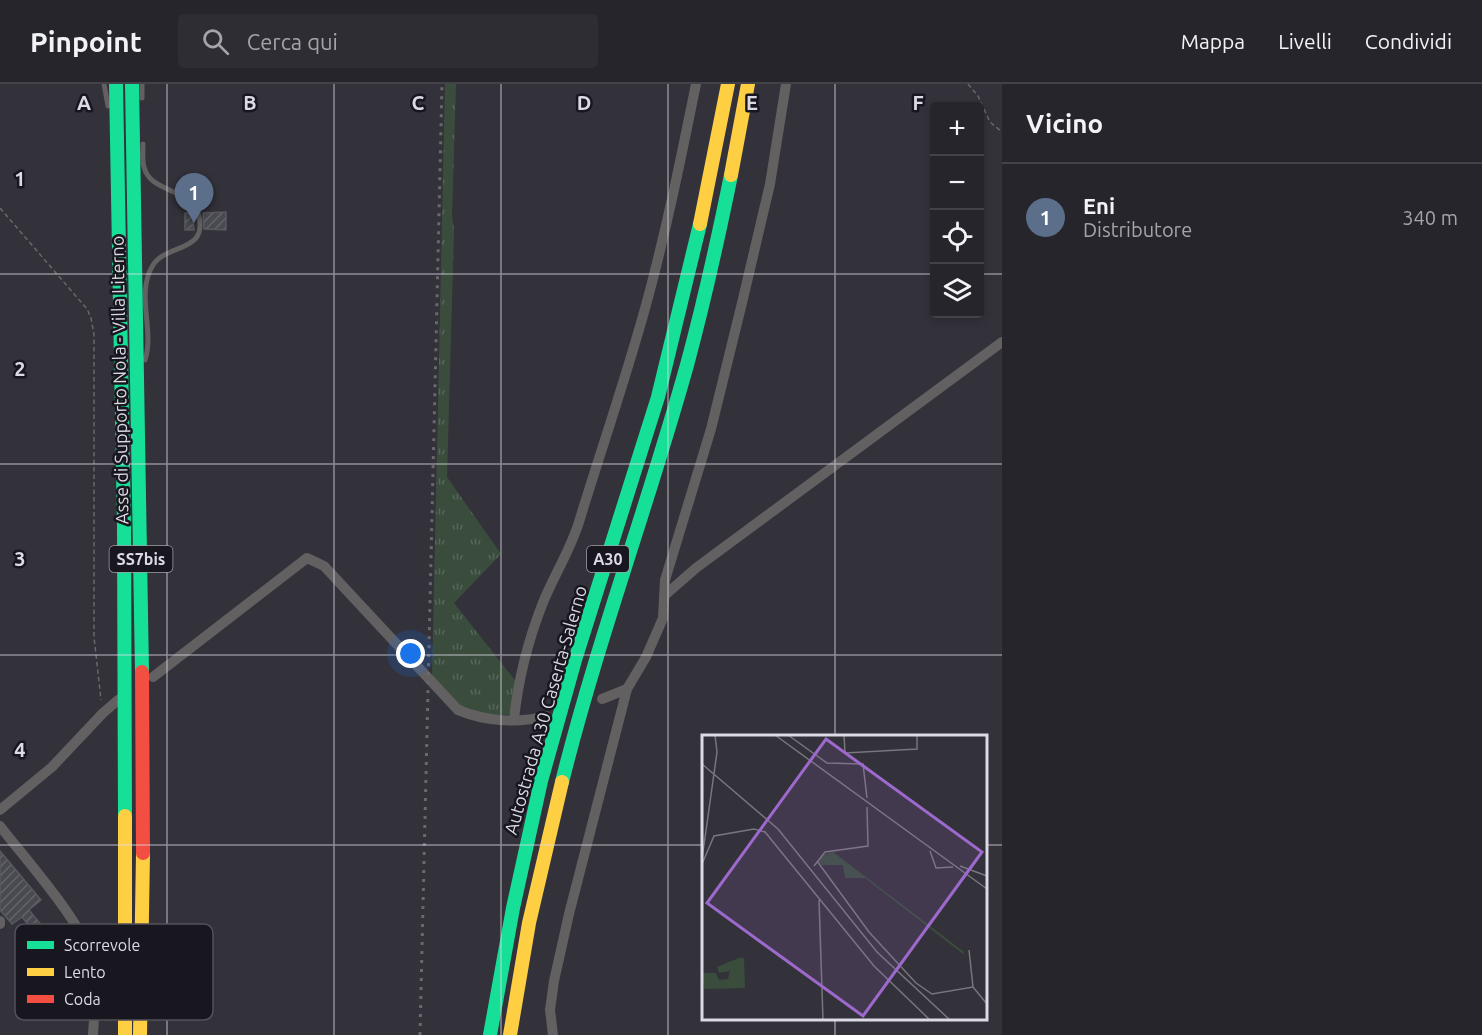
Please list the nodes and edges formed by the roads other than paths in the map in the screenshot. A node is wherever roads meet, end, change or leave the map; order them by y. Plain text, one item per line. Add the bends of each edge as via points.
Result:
1 (104, 84) edge
2 (116, 84) edge
3 (132, 84) edge
4 (142, 84) edge
5 (696, 84) edge
6 (728, 84) edge
7 (748, 84) edge
8 (786, 84) edge
9 (142, 107) dead end
10 (117, 130) junction
11 (142, 138) dead end
12 (1002, 342) edge
13 (138, 382) junction
14 (664, 596) junction
15 (153, 676) dead end
16 (627, 689) junction
17 (602, 699) dead end
18 (118, 700) dead end
19 (546, 716) dead end
20 (514, 719) junction
21 (0, 810) edge
22 (0, 826) edge
23 (74, 924) edge
24 (125, 924) edge
25 (142, 924) edge
26 (94, 1020) edge
27 (125, 1020) edge
28 (140, 1020) edge
29 (93, 1035) edge
30 (125, 1035) edge
31 (140, 1035) edge
32 (490, 1035) edge
33 (510, 1035) edge
34 (553, 1035) edge

1 - 10 lane
2 - 10 highway, Asse di Supporto Nola - Villa Literno / SS7bis
3 - 13 highway, Asse di Supporto Nola - Villa Literno / SS7bis
4 - 9 lane
5 - 20 street via 675,190 646,304 578,525 532,635
6 - 32 highway, Autostrada A30 Caserta-Salerno / A30 via 705,212 658,397 564,697 535,804
7 - 33 highway, Autostrada A30 Caserta-Salerno / A30 via 724,214 676,404 554,811 526,934
8 - 14 street via 770,184 742,303 711,429 665,580
10 - 24 highway, Asse di Supporto Nola - Villa Literno / SS7bis via 124,526
11 - 13 lane via 144,167 152,181 189,201 200,221 199,235 193,242 161,257 147,276 148,350
12 - 14 street via 696,568
13 - 25 highway, Asse di Supporto Nola - Villa Literno / SS7bis via 144,786
14 - 16 street via 663,618
15 - 20 street via 307,558 324,566 458,710 476,718
16 - 17 street
16 - 34 street via 554,981 550,1010
18 - 21 street via 52,767
19 - 20 street
22 - 23 street
26 - 29 street
27 - 30 highway, Asse di Supporto Nola - Villa Literno / SS7bis
28 - 31 highway, Asse di Supporto Nola - Villa Literno / SS7bis

